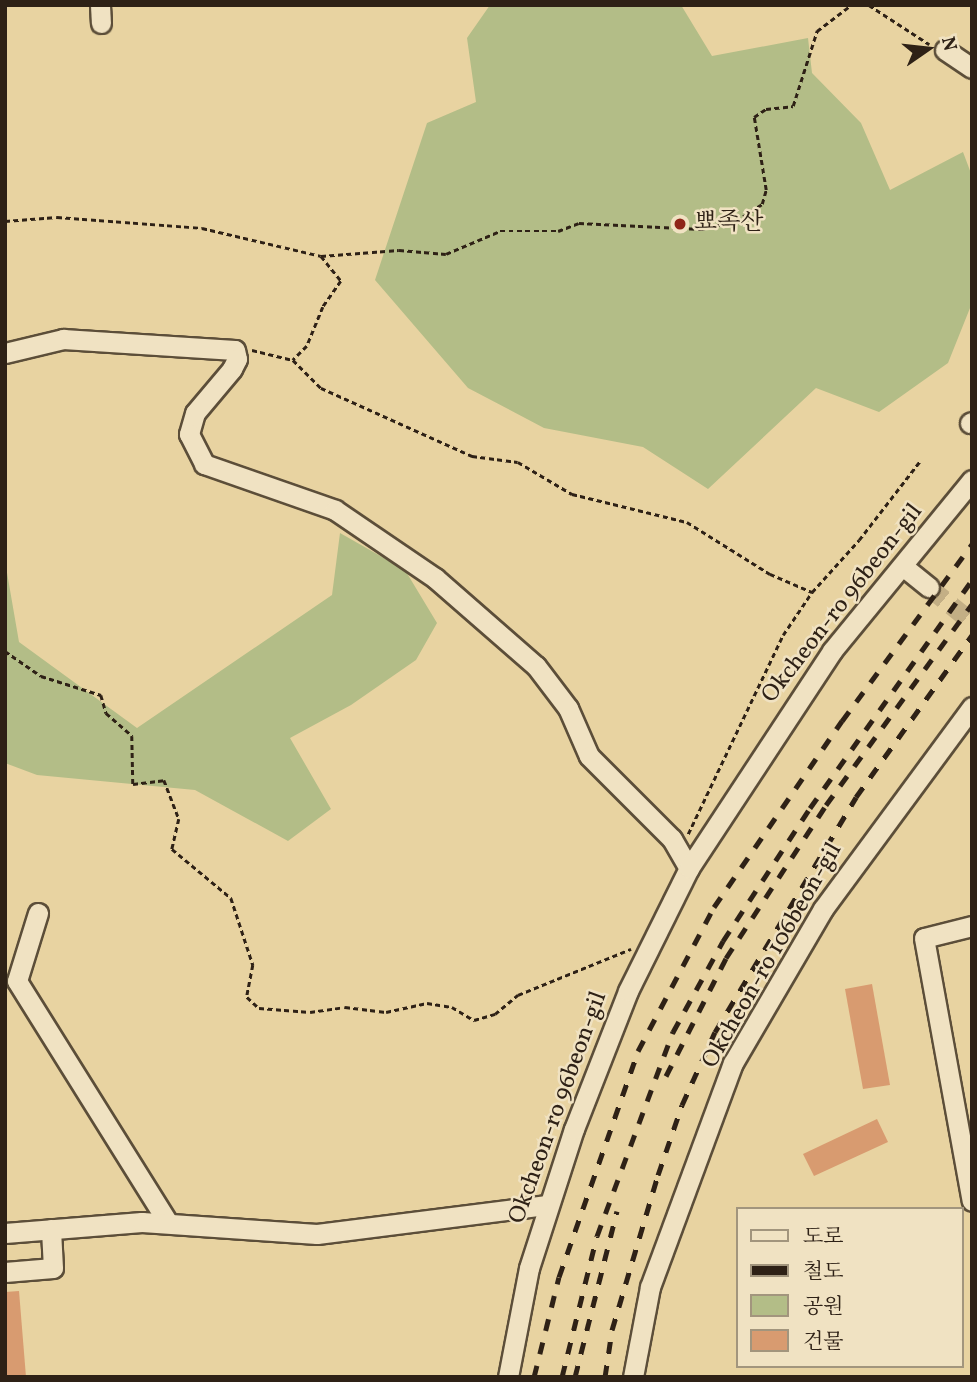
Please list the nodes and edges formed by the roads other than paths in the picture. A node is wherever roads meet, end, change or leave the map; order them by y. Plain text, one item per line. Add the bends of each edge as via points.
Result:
1 (945, 50) road end
2 (972, 68) edge
3 (5, 353) edge
4 (972, 480) edge
5 (904, 567) junction
6 (929, 587) tunnel mouth
7 (972, 706) edge
8 (691, 866) junction
9 (38, 913) dead end
10 (972, 926) edge
11 (969, 1168) edge
12 (972, 1201) edge
13 (547, 1205) junction
14 (168, 1223) junction
15 (51, 1229) junction
16 (5, 1233) edge
17 (5, 1272) edge
18 (508, 1377) edge
19 (634, 1377) edge

1 - 2 street
3 - 8 street via 63,339 234,350 237,359 232,369 195,413 189,434 205,464 335,510 435,578 536,666 568,708 589,756 672,839
4 - 5 street, Okcheon-ro 96beon-gil
5 - 6 street
5 - 8 street, Okcheon-ro 96beon-gil via 832,651
7 - 19 street, Okcheon-ro 106beon-gil via 823,909 733,1063 650,1287
8 - 13 street, Okcheon-ro 96beon-gil via 594,1071
9 - 14 street via 17,981
10 - 11 street via 924,938
11 - 12 street
13 - 14 street via 317,1234 225,1231
13 - 18 street, Okcheon-ro 96beon-gil via 529,1268
14 - 15 street
15 - 16 street
15 - 17 street via 53,1268

